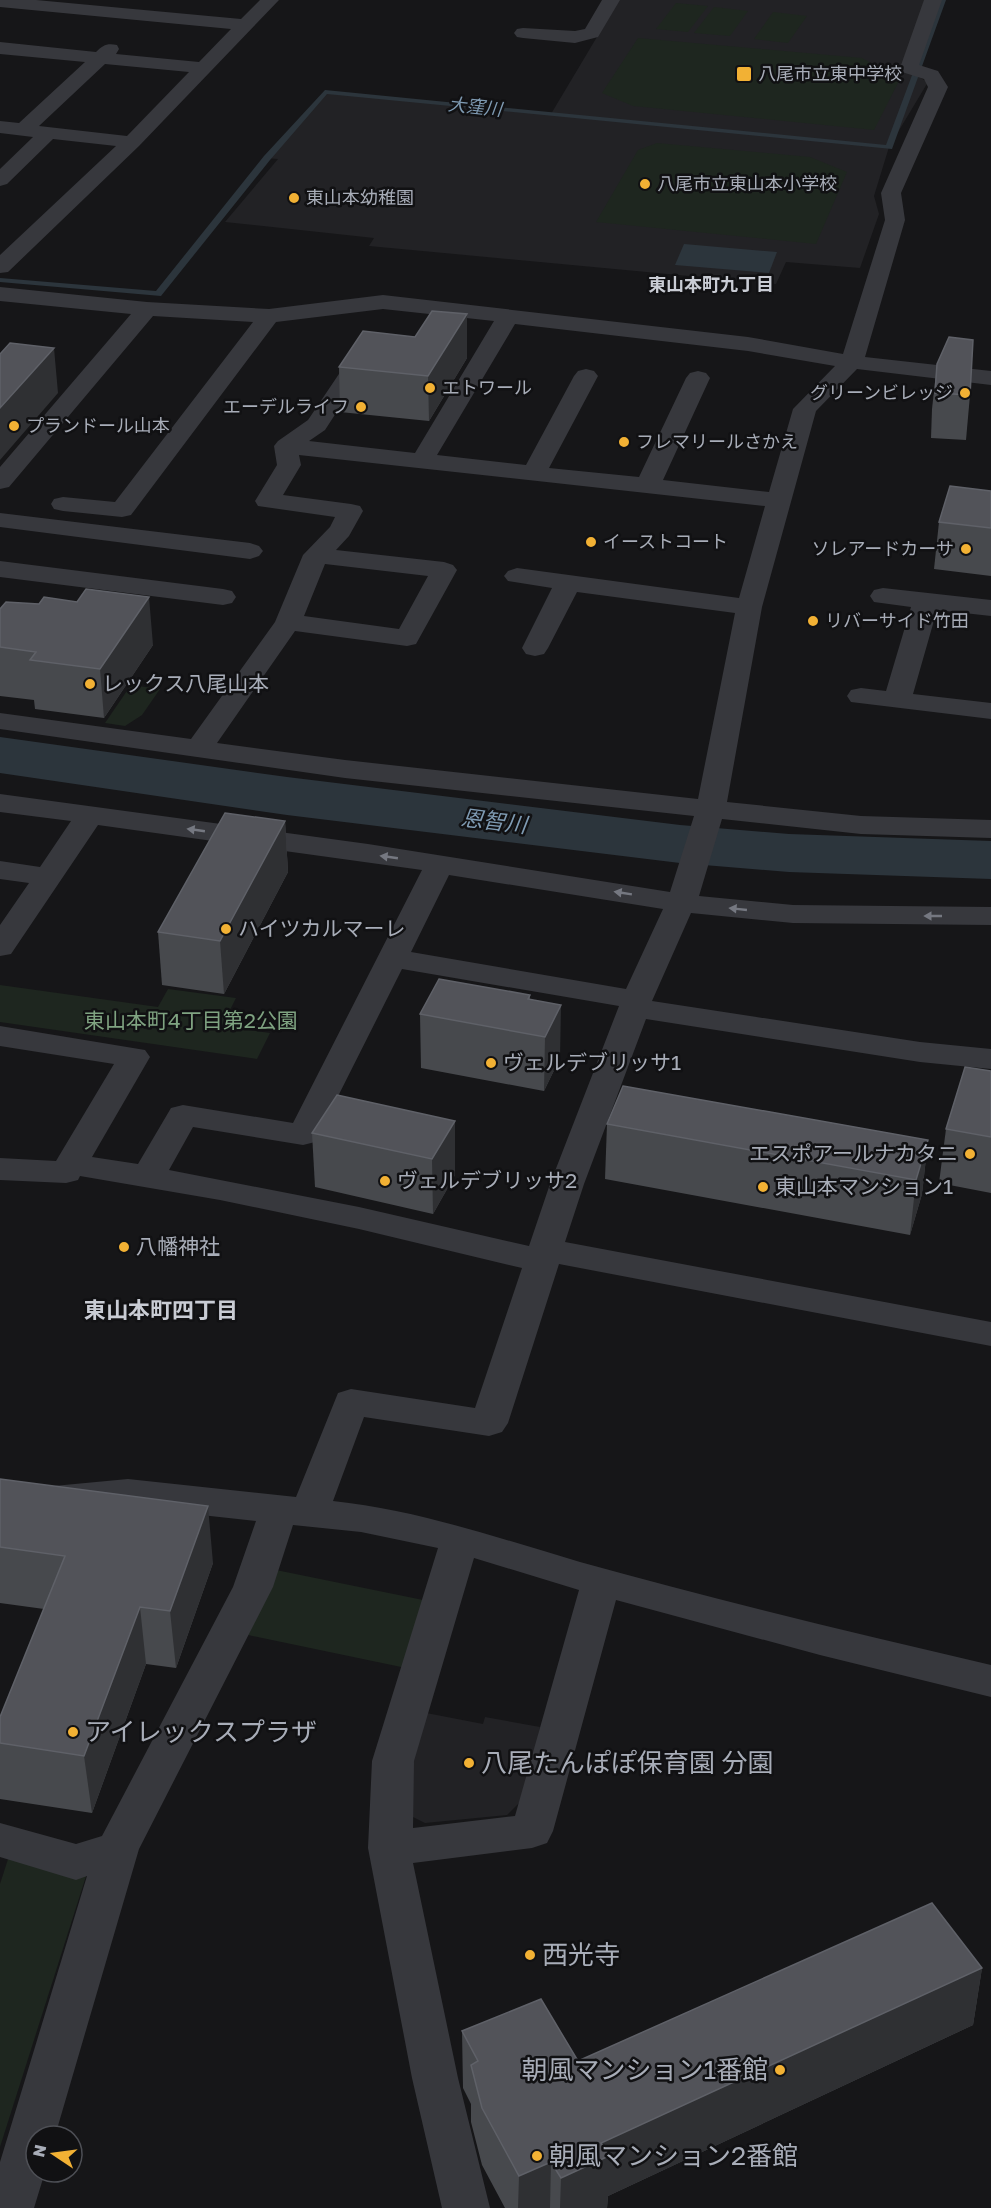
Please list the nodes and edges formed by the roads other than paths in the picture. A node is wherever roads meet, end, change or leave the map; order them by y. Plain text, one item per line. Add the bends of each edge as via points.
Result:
1 (270, 0) edge
2 (611, 0) edge
3 (933, 0) edge
4 (0, 2) edge
5 (59, 8) junction
6 (146, 15) junction
7 (43, 21) dead end
8 (246, 25) junction
9 (523, 33) dead end
10 (27, 35) dead end
11 (4, 52) edge
12 (100, 58) junction
13 (205, 68) junction
14 (0, 127) edge
15 (24, 129) junction
16 (49, 132) junction
17 (132, 142) junction
18 (0, 180) edge
19 (0, 267) edge
20 (0, 294) edge
21 (147, 309) junction
22 (269, 316) junction
23 (508, 316) junction
24 (852, 362) junction
25 (355, 367) edge
26 (586, 376) dead end
27 (698, 378) dead end
28 (991, 378) edge
29 (286, 446) junction
30 (422, 460) junction
31 (534, 473) junction
32 (0, 482) edge
33 (648, 486) junction
34 (780, 500) junction
35 (63, 504) dead end
36 (0, 520) edge
37 (315, 555) junction
38 (0, 569) edge
39 (517, 576) dead end
40 (568, 582) junction
41 (883, 596) dead end
42 (926, 601) junction
43 (749, 607) junction
44 (991, 608) edge
45 (288, 622) junction
46 (535, 648) dead end
47 (861, 696) dead end
48 (897, 700) junction
49 (991, 711) edge
50 (0, 721) edge
51 (199, 748) junction
52 (0, 803) edge
53 (710, 813) junction
54 (90, 815) junction
55 (991, 829) edge
56 (440, 864) junction
57 (0, 870) edge
58 (48, 877) junction
59 (683, 898) junction
60 (991, 916) edge
61 (0, 948) edge
62 (392, 958) junction
63 (636, 1004) junction
64 (0, 1036) edge
65 (991, 1059) edge
66 (71, 1164) junction
67 (0, 1169) edge
68 (148, 1176) junction
69 (544, 1255) junction
70 (991, 1334) edge
71 (0, 1497) edge
72 (294, 1512) junction
73 (460, 1539) junction
74 (601, 1582) junction
75 (991, 1681) edge
76 (0, 1840) edge
77 (390, 1848) junction
78 (117, 1849) junction
79 (10, 2208) edge
80 (466, 2208) edge

1 - 8 street
2 - 9 street via 592,33 574,37
3 - 24 street via 909,68 931,75 938,87 891,193 895,220
4 - 5 street
5 - 6 street
5 - 7 street
6 - 8 street
6 - 12 street
8 - 13 street
10 - 11 street
11 - 12 street
12 - 13 street
12 - 15 street
13 - 17 street
14 - 15 street
15 - 16 street
16 - 17 street
16 - 18 street
17 - 19 street
20 - 21 street
21 - 22 street
21 - 32 street
22 - 23 street via 383,302
22 - 35 street via 122,510
23 - 24 street via 748,344
23 - 30 street
24 - 28 street
24 - 34 street via 805,409
25 - 29 street via 317,425
26 - 31 street
27 - 33 street
29 - 30 street
29 - 37 street via 289,465 267,501 351,511 340,531
30 - 31 street
31 - 33 street
33 - 34 street
34 - 43 street
36 - 38 street via 236,575
37 - 45 street
37 - 45 street via 444,570 407,638
39 - 40 street
40 - 43 street
40 - 46 street
41 - 42 street
42 - 44 street
42 - 48 street
43 - 53 street
45 - 51 street
47 - 48 street
48 - 49 street
50 - 51 street
51 - 53 street
52 - 54 street
53 - 55 street via 861,825
53 - 59 street
56 -> 54 street
54 - 58 street
59 -> 56 street
56 - 62 street
57 - 58 street
58 - 61 street
60 -> 59 street via 793,914
59 - 63 street
62 - 63 street
62 - 68 street via 303,1135 183,1115
63 - 65 street via 920,1052
63 - 69 street
64 - 66 street via 134,1057
66 - 67 street via 66,1172
66 - 68 street
68 - 69 street
69 - 70 street
69 - 72 street via 489,1424 351,1402
71 - 72 street via 43,1501 128,1493
72 - 73 street via 361,1518
72 - 78 street
73 - 74 street
73 - 77 street via 393,1761
74 - 75 street
74 - 77 street via 532,1831
76 - 78 street via 76,1862
77 - 80 street via 432,2067
78 - 79 street

